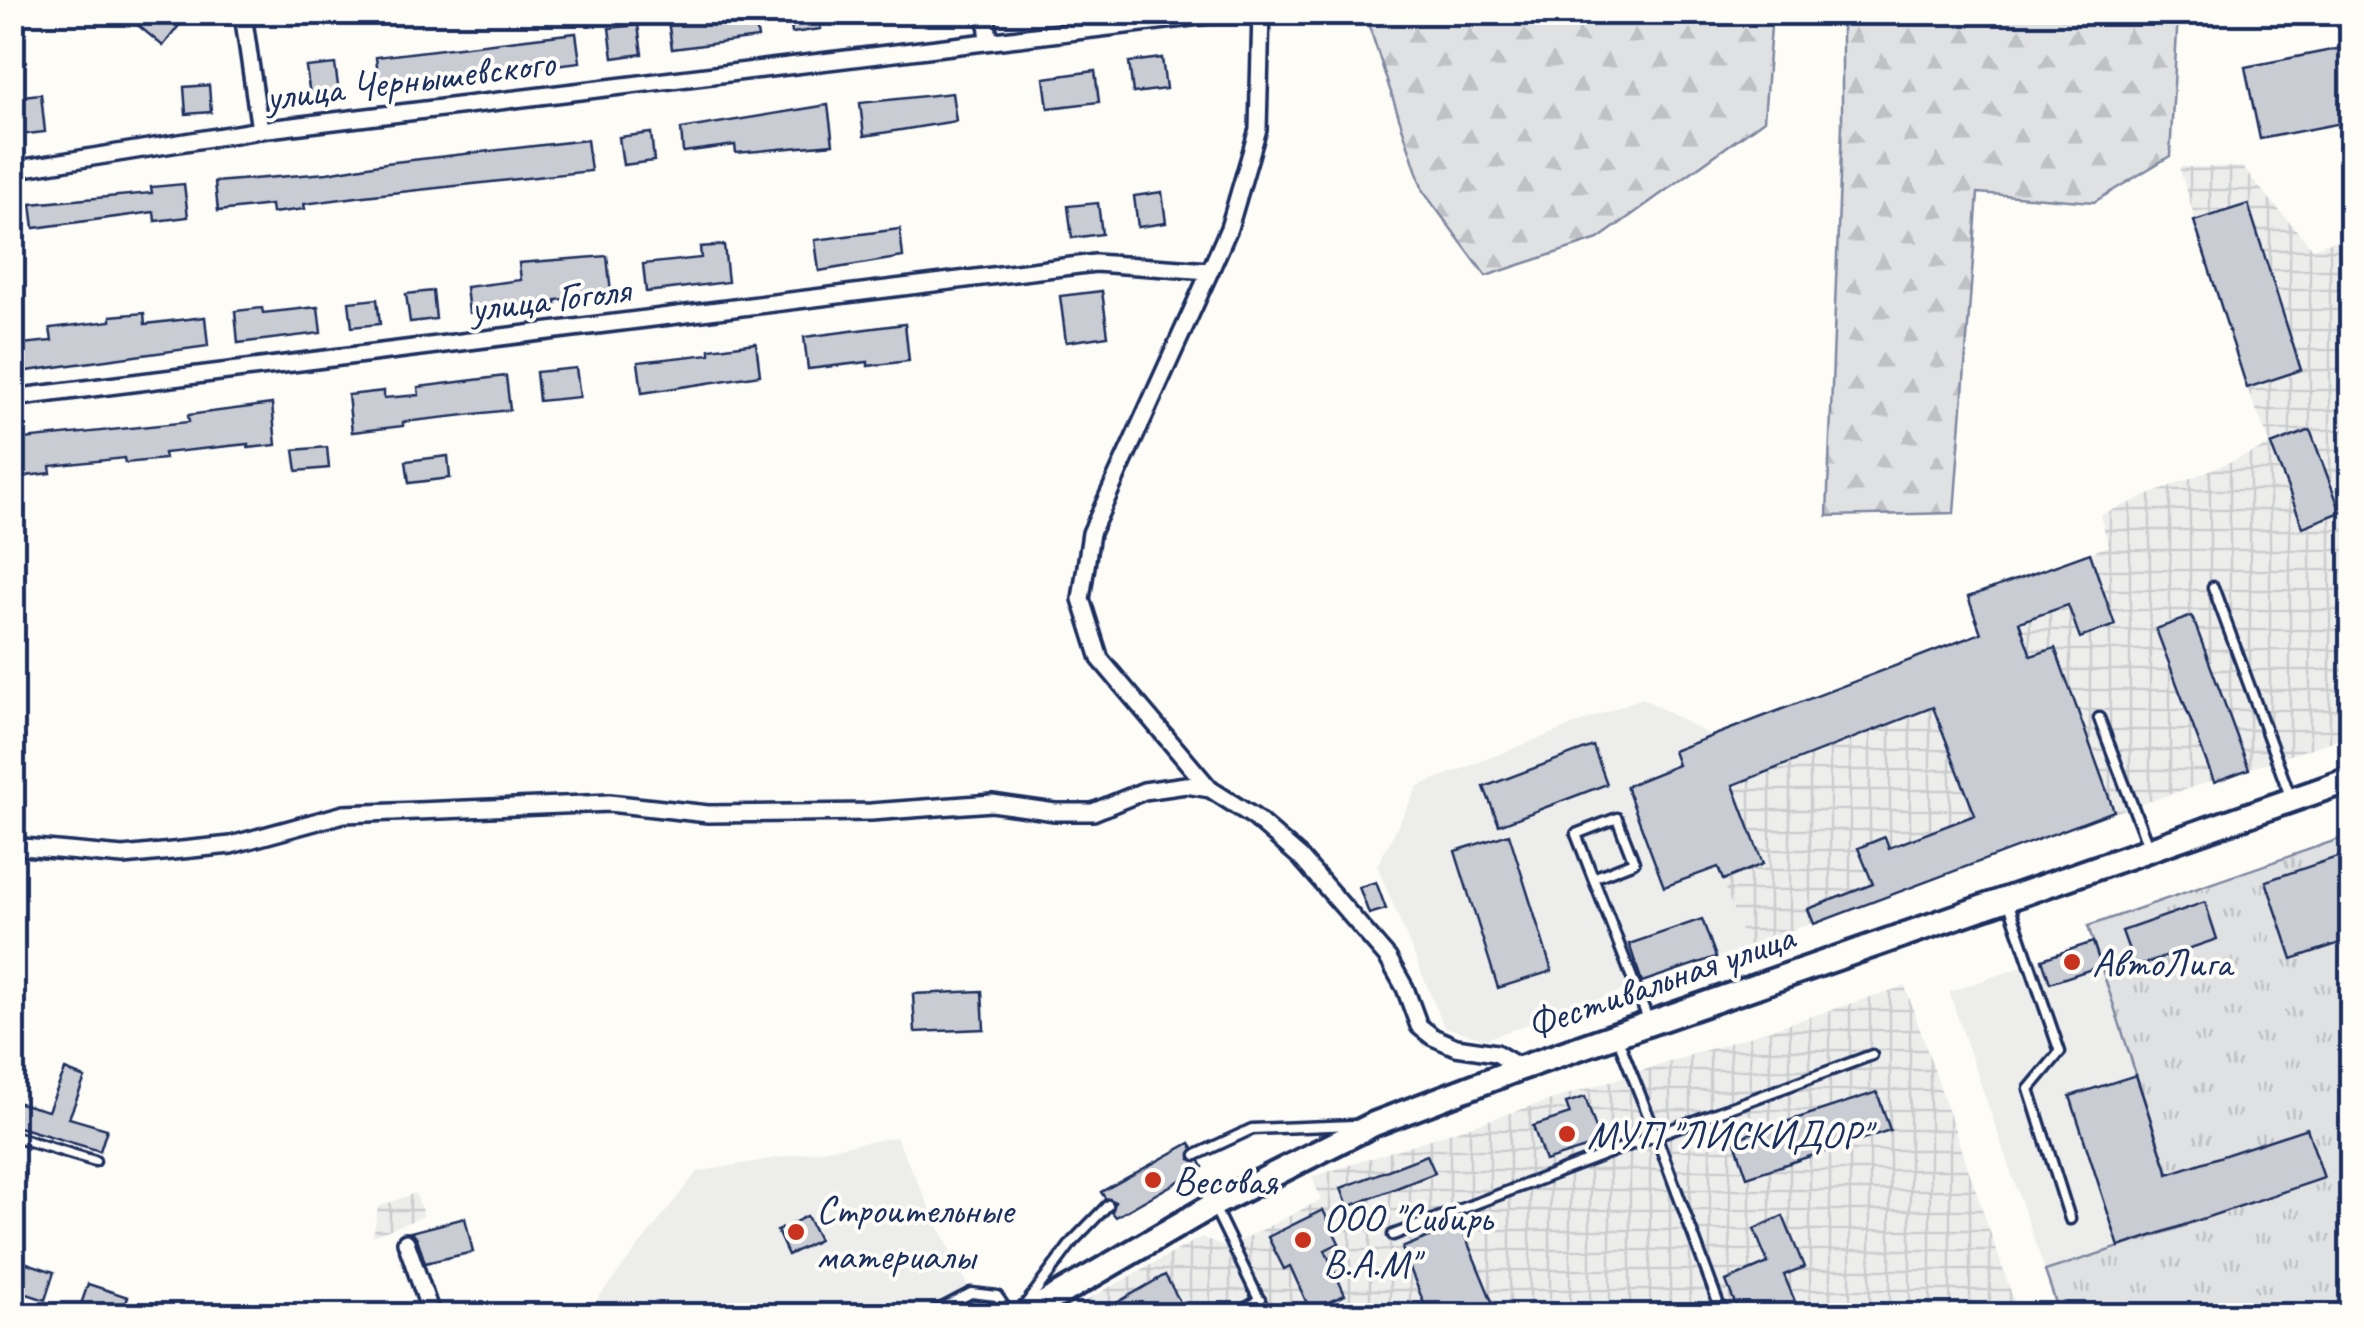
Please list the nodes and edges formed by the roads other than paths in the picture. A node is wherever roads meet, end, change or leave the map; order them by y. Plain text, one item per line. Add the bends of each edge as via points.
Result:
1 (986, 12) edge
2 (1233, 12) edge
3 (1261, 12) edge
4 (242, 15) edge
5 (990, 41) junction
6 (260, 130) junction
7 (12, 170) edge
8 (1210, 271) junction
9 (12, 398) edge
10 (2213, 587) dead end
11 (2098, 718) dead end
12 (2352, 779) edge
13 (1210, 789) junction
14 (2292, 800) junction
15 (12, 846) edge
16 (2150, 850) junction
17 (1593, 878) junction
18 (2008, 901) junction
19 (1650, 1023) junction
20 (1616, 1035) junction
21 (1872, 1055) dead end
22 (1521, 1068) junction
23 (1374, 1124) junction
24 (1656, 1135) junction
25 (12, 1136) edge
26 (1196, 1155) dead end
27 (95, 1160) dead end
28 (1108, 1205) dead end
29 (1213, 1206) junction
30 (2070, 1219) dead end
31 (1393, 1235) dead end
32 (406, 1242) dead end
33 (1260, 1300) junction
34 (12, 1309) edge
35 (33, 1316) edge
36 (432, 1316) edge
37 (927, 1316) edge
38 (1017, 1316) edge
39 (1232, 1316) edge
40 (1268, 1316) edge
41 (1723, 1316) edge

1 - 5 street
2 - 5 street, улица Чернышевского
3 - 8 street via 1258,129
4 - 6 street
5 - 6 street, улица Чернышевского
6 - 7 street, улица Чернышевского
8 - 9 street, улица Гоголя via 1094,263
8 - 13 street via 1090,533 1081,599 1100,659
10 - 14 lane
11 - 16 lane
12 - 14 main road, Фестивальная улица
13 - 15 street via 1164,786 1094,812 992,803 708,814 609,803 344,814 230,846 122,856
13 - 22 street via 1300,858 1350,912 1388,958 1420,1026 1432,1037 1496,1053
14 - 16 main road, Фестивальная улица
16 - 18 main road, Фестивальная улица
17 - 17 lane via 1576,834 1617,818 1634,862
17 - 19 lane
18 - 19 main road, Фестивальная улица
18 - 30 lane via 2060,1052 2029,1089
19 - 20 main road, Фестивальная улица
20 - 22 main road, Фестивальная улица
20 - 24 lane
21 - 24 lane
22 - 23 main road, Фестивальная улица
23 - 26 lane via 1252,1128
23 - 29 main road, Фестивальная улица
24 - 31 lane
24 - 41 lane
25 - 27 lane
28 - 38 lane
29 - 33 lane
29 - 38 main road, Фестивальная улица
32 - 36 street
33 - 39 lane
33 - 40 lane
34 - 35 street
37 - 38 lane via 971,1293 997,1296

